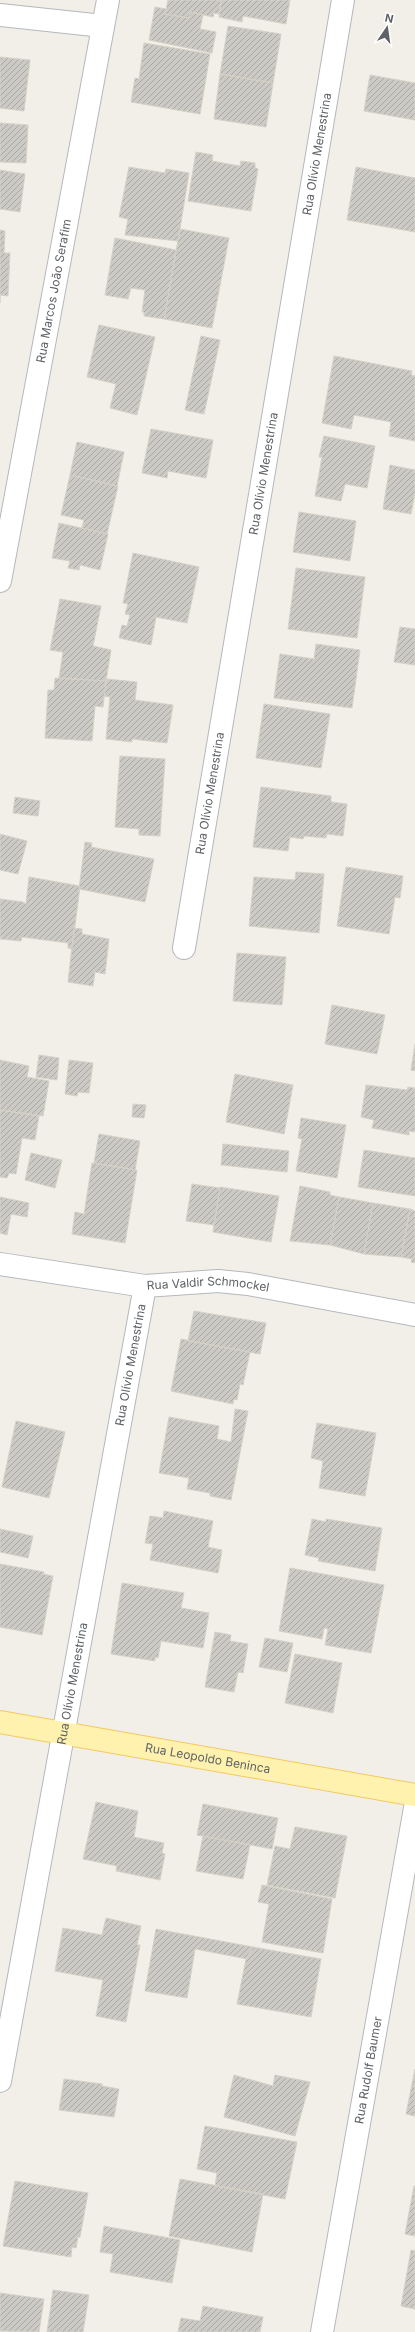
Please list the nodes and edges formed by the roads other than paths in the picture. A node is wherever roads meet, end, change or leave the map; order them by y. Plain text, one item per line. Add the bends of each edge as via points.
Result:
1 (108, 0) edge
2 (343, 0) edge
3 (0, 15) edge
4 (103, 26) junction
5 (0, 581) edge
6 (184, 948) dead end
7 (0, 1264) edge
8 (146, 1286) junction
9 (415, 1315) edge
10 (0, 1722) edge
11 (63, 1733) junction
12 (415, 1795) edge
13 (415, 1808) edge
14 (0, 2081) edge
15 (322, 2332) edge

1 - 4 street, Rua Marcos João Serafim
2 - 6 street, Rua Olívio Menestrina
3 - 4 street
4 - 5 street, Rua Marcos João Serafim
7 - 8 street, Rua Valdir Schmockel
8 - 9 street, Rua Valdir Schmockel via 218,1281
8 - 11 street, Rua Olívio Menestrina
10 - 11 main road, Rua Leopoldo Beninca
11 - 12 main road, Rua Leopoldo Beninca
11 - 14 street, Rua Olívio Menestrina
13 - 15 street, Rua Rudolf Baumer

